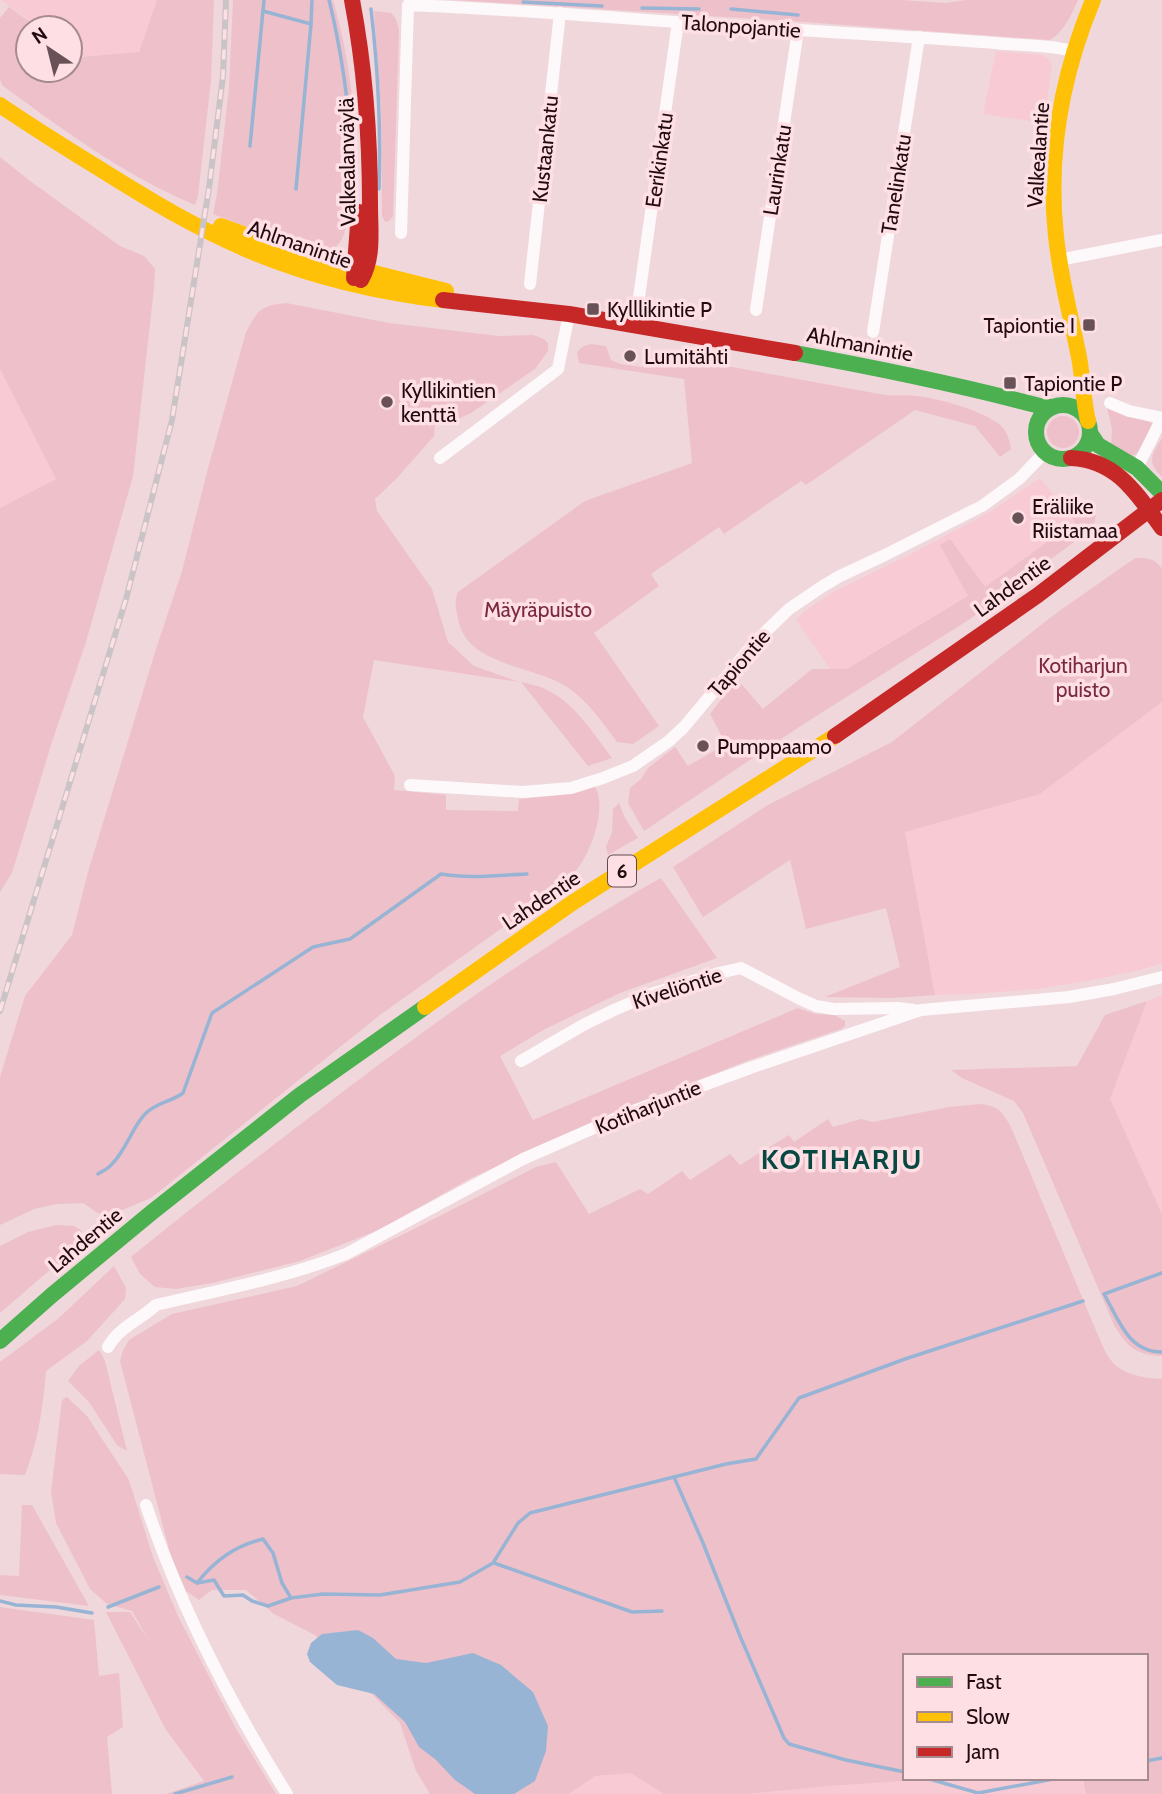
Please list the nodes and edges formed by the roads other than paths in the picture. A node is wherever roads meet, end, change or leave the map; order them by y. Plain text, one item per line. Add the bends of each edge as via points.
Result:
1 (352, 0) edge
2 (1093, 0) edge
3 (560, 13) junction
4 (678, 22) junction
5 (798, 30) junction
6 (919, 37) junction
7 (1073, 51) junction
8 (0, 106) edge
9 (401, 233) dead end
10 (1162, 240) edge
11 (1059, 260) junction
12 (358, 275) junction
13 (530, 284) dead end
14 (639, 297) dead end
15 (755, 310) dead end
16 (569, 314) junction
17 (873, 332) dead end
18 (1079, 357) junction
19 (942, 382) junction
20 (1110, 403) dead end
21 (1055, 406) junction
22 (1162, 418) edge
23 (1089, 427) junction
24 (1036, 429) junction
25 (1045, 452) junction
26 (440, 458) dead end
27 (1071, 458) junction
28 (1137, 468) junction
29 (1162, 493) edge
30 (1162, 500) edge
31 (1162, 528) edge
32 (410, 785) dead end
33 (1162, 977) edge
34 (921, 1010) junction
35 (521, 1061) dead end
36 (0, 1341) edge
37 (108, 1347) dead end
38 (146, 1505) dead end
39 (286, 1794) edge

1 - 12 main road, Valkealanväylä via 362,54 364,131
2 - 7 main road, Valkealantie
3 - 4 street, Talonpojantie
3 - 9 street, Talonpojantie via 408,5
3 - 13 street, Kustaankatu
4 - 5 street, Talonpojantie
4 - 14 street, Eerikinkatu
5 - 6 street, Talonpojantie
5 - 15 street, Laurinkatu
6 - 7 street, Talonpojantie
6 - 17 street, Tanelinkatu
7 - 11 main road, Valkealantie via 1053,173
8 - 12 main road, Ahlmanintie via 84,160 170,204
10 - 11 street
11 - 18 main road, Valkealantie
12 - 16 main road, Ahlmanintie via 418,298
16 - 19 main road, Ahlmanintie
16 - 26 street via 558,369
18 - 21 main road, Valkealantie via 1077,385 1069,398
18 - 23 main road, Valkealantie
19 - 21 main road, Ahlmanintie
19 - 24 main road, Ahlmanintie via 1016,409 1031,419
20 - 22 street
21 - 23 main road via 1077,409
21 - 24 main road
22 - 28 street
23 - 27 main road via 1084,449
23 - 28 main road via 1098,445
24 - 25 main road
25 - 27 main road
25 - 32 street, Tapiontie via 1019,479 982,506 840,576 789,609 684,727 633,766 571,788 523,792
27 - 31 main road via 1087,458 1111,469
28 - 29 main road
30 - 36 main road, Lahdentie / 6 via 1038,595 856,723 561,911 300,1095
33 - 34 street, Kotiharjuntie via 1069,997
34 - 35 street, Kiveliöntie via 816,1006 741,968 651,994 585,1024
34 - 37 street, Kotiharjuntie via 628,1113 523,1159 319,1265 156,1304 121,1329
38 - 39 street via 179,1591 224,1686

